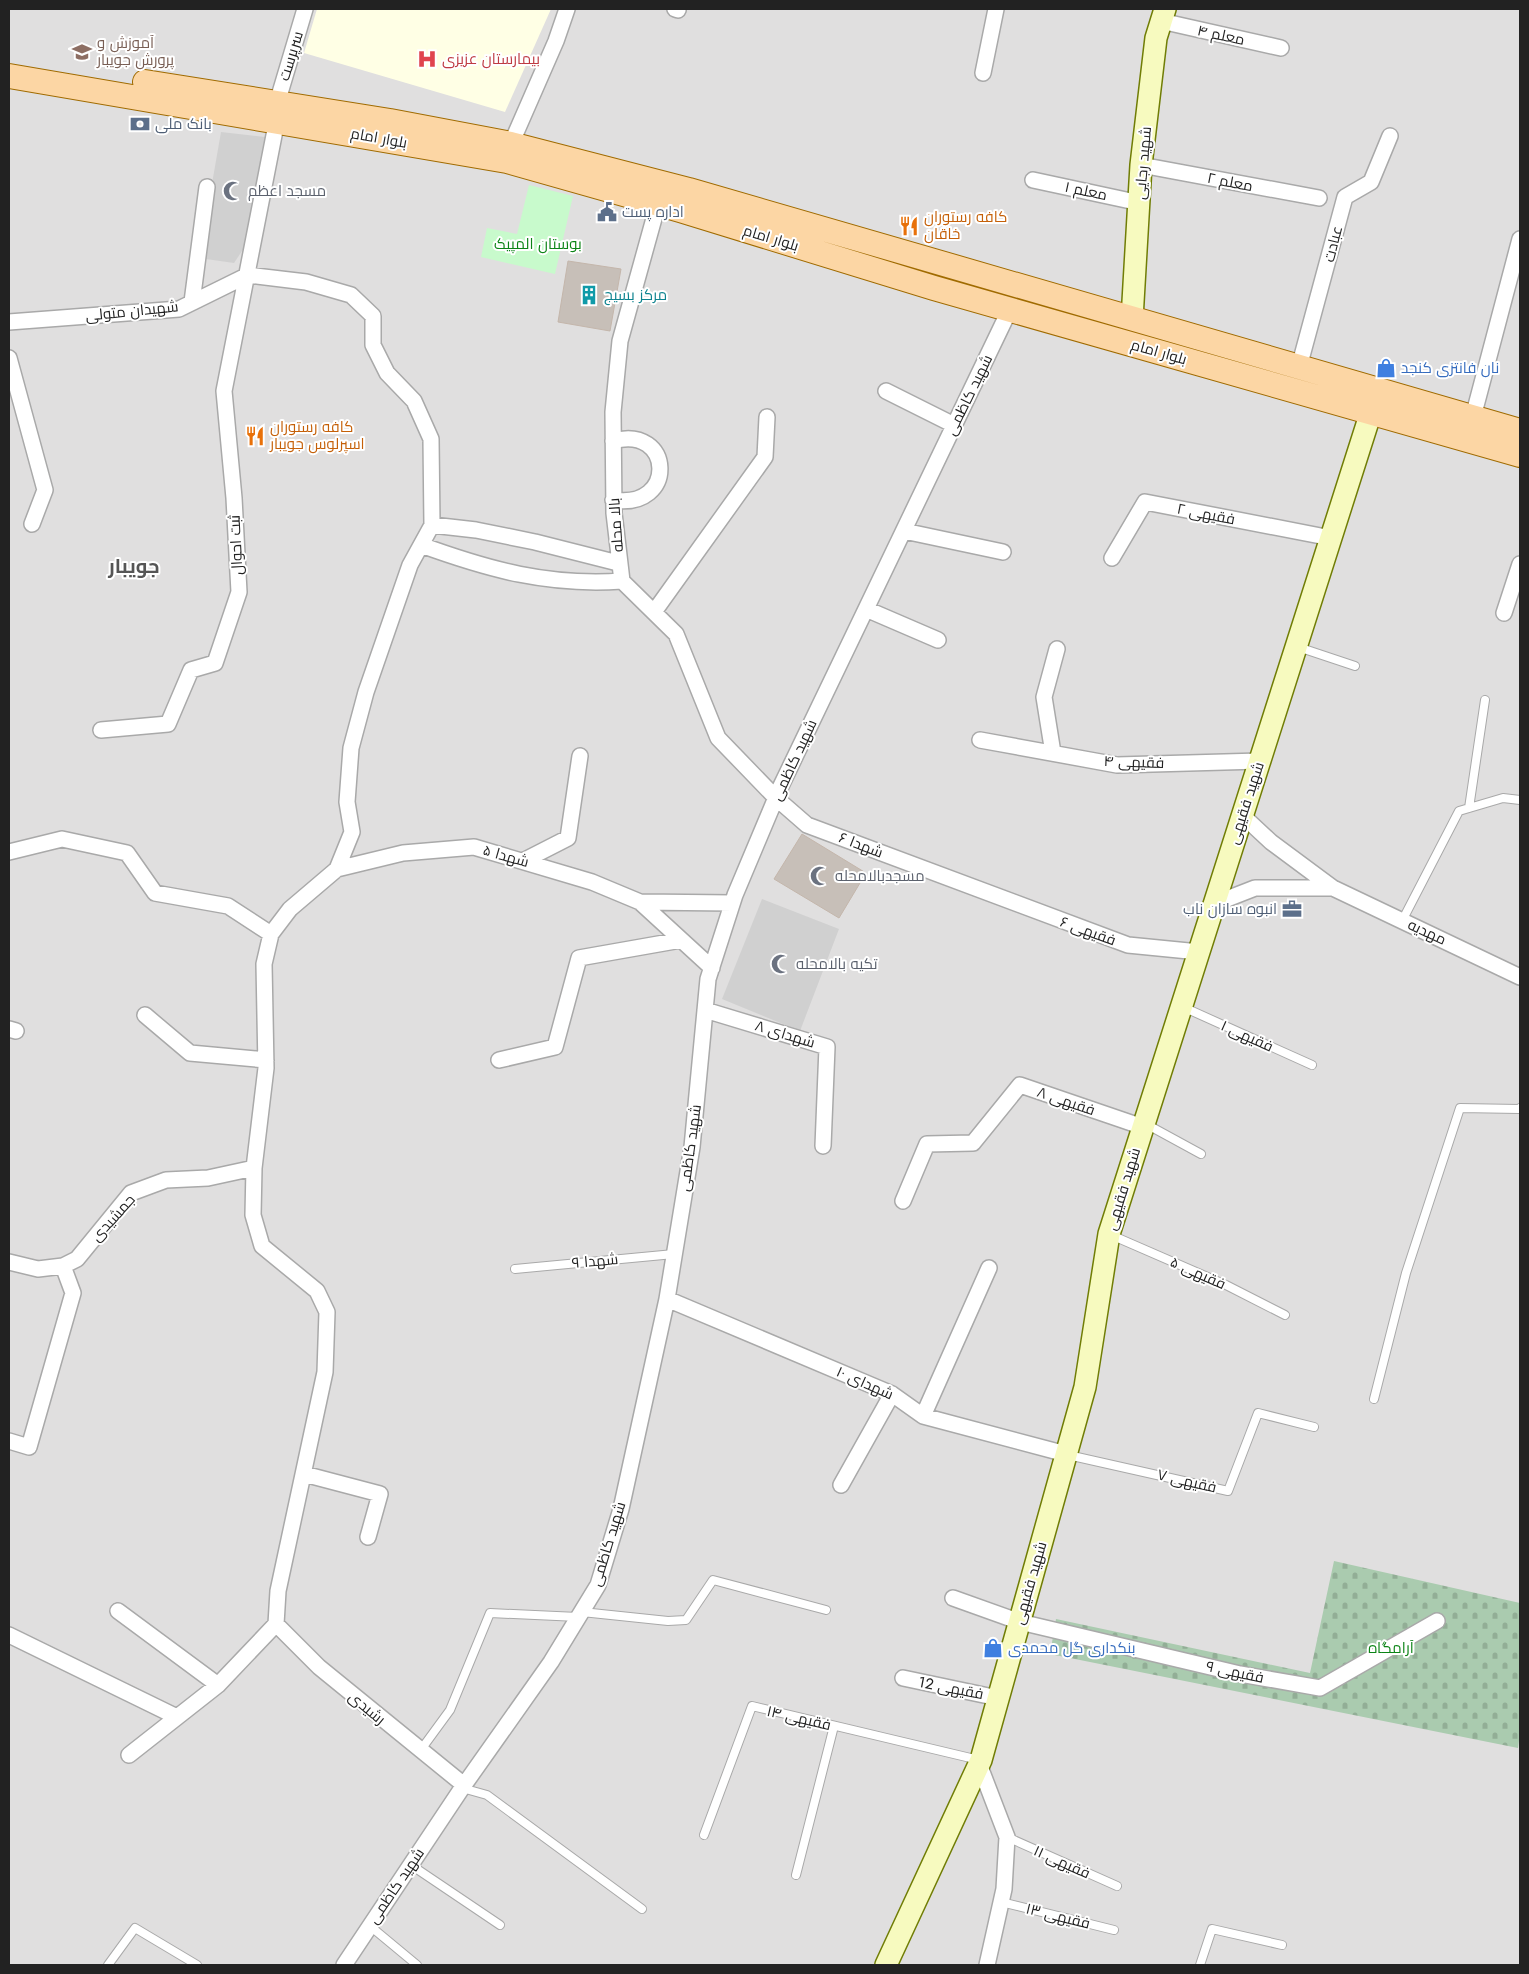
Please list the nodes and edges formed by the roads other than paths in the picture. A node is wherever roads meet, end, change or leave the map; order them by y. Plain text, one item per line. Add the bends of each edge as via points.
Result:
1 (305, 9) edge
2 (568, 9) edge
3 (996, 9) edge
4 (1163, 15) edge
5 (1281, 48) dead end
6 (9, 60) edge
7 (983, 73) dead end
8 (9, 76) edge
9 (277, 111) junction
10 (1390, 136) dead end
11 (509, 153) junction
12 (1142, 165) junction
13 (1033, 180) dead end
14 (207, 187) dead end
15 (1319, 198) dead end
16 (1140, 203) junction
17 (658, 204) junction
18 (1520, 240) edge
19 (248, 275) junction
20 (192, 302) junction
21 (1010, 310) junction
22 (1132, 319) junction
23 (9, 322) edge
24 (1124, 342) junction
25 (9, 358) edge
26 (1299, 367) junction
27 (1379, 390) junction
28 (886, 391) dead end
29 (1371, 412) junction
30 (1473, 417) junction
31 (767, 418) dead end
32 (954, 425) junction
33 (1520, 431) edge
34 (613, 441) junction
35 (1520, 455) edge
36 (613, 500) junction
37 (32, 524) dead end
38 (432, 525) junction
39 (904, 531) junction
40 (1331, 538) junction
41 (421, 545) junction
42 (1002, 552) dead end
43 (1112, 558) dead end
44 (618, 563) junction
45 (1520, 564) edge
46 (622, 581) junction
47 (866, 609) junction
48 (654, 612) junction
49 (1504, 614) dead end
50 (938, 640) dead end
51 (1296, 647) junction
52 (1057, 649) dead end
53 (1355, 666) dead end
54 (1485, 700) dead end
55 (101, 730) dead end
56 (980, 740) dead end
57 (1053, 753) junction
58 (580, 756) dead end
59 (1260, 761) junction
60 (776, 798) junction
61 (1520, 800) edge
62 (1469, 808) junction
63 (1242, 815) junction
64 (9, 852) edge
65 (523, 861) junction
66 (337, 869) junction
67 (1333, 888) junction
68 (982, 891) joint
69 (640, 902) junction
70 (732, 903) junction
71 (1214, 904) junction
72 (1402, 921) junction
73 (271, 934) junction
74 (681, 940) junction
75 (1199, 952) junction
76 (712, 968) junction
77 (1520, 977) edge
78 (1181, 1006) junction
79 (705, 1010) junction
80 (145, 1015) dead end
81 (266, 1060) junction
82 (499, 1060) dead end
83 (1312, 1065) dead end
84 (1520, 1109) edge
85 (1143, 1125) junction
86 (822, 1146) dead end
87 (1201, 1154) dead end
88 (254, 1168) junction
89 (902, 1201) dead end
90 (1109, 1234) junction
91 (674, 1254) junction
92 (9, 1262) edge
93 (63, 1266) junction
94 (989, 1268) dead end
95 (515, 1269) dead end
96 (667, 1298) junction
97 (1285, 1315) dead end
98 (892, 1394) junction
99 (1374, 1399) dead end
100 (924, 1416) junction
101 (1314, 1427) dead end
102 (9, 1441) edge
103 (1066, 1454) junction
104 (304, 1474) junction
105 (841, 1485) dead end
106 (368, 1537) dead end
107 (953, 1598) dead end
108 (826, 1610) dead end
109 (118, 1611) dead end
110 (580, 1614) junction
111 (1437, 1621) dead end
112 (1020, 1622) junction
113 (276, 1624) junction
114 (9, 1635) edge
115 (903, 1678) dead end
116 (218, 1685) junction
117 (998, 1698) junction
118 (177, 1717) junction
119 (834, 1726) junction
120 (420, 1751) junction
121 (129, 1755) dead end
122 (980, 1762) junction
123 (463, 1786) junction
124 (704, 1835) dead end
125 (1008, 1837) junction
126 (411, 1864) junction
127 (796, 1874) dead end
128 (1118, 1886) dead end
129 (1001, 1902) junction
130 (642, 1909) dead end
131 (500, 1925) dead end
132 (370, 1926) junction
133 (1114, 1930) dead end
134 (1282, 1945) dead end
135 (108, 1965) edge
136 (197, 1965) edge
137 (344, 1965) edge
138 (417, 1965) edge
139 (886, 1965) edge
140 (987, 1965) edge
141 (1200, 1965) edge

1 - 9 street, سرپرست
2 - 11 street
3 - 7 street
4 - 5 street, معلم ۴
4 - 12 main road, شهید رجایی via 1156,38
6 - 9 main road, بلوار امام
8 - 9 main road, بلوار امام
9 - 11 main road, بلوار امام
9 - 19 street, سرپرست
10 - 26 street, عبادت via 1371,182 1345,197
11 - 17 main road, بلوار امام
11 - 22 main road, بلوار امام via 689,190
12 - 15 street, معلم ۲
12 - 16 main road, شهید رجایی
13 - 16 street, معلم ۱
14 - 20 street
16 - 22 main road, شهید رجایی
17 - 21 main road, بلوار امام
17 - 34 street, بالا محله via 620,341
18 - 30 street
19 - 20 street, شهیدان متولی
19 - 38 street via 306,282 351,295 373,316 373,345 387,373 414,401 431,439
19 - 55 street, ثبت احوال via 224,391 239,592 215,664 191,670 168,724
20 - 23 street, شهیدان متولی via 179,309
21 - 24 main road, بلوار امام
21 - 32 street, شهید کاظمی
22 - 24 main road
22 - 26 main road, بلوار امام
24 - 29 main road, بلوار امام
25 - 37 street via 45,490
26 - 27 main road, بلوار امام
27 - 29 main road
27 - 30 main road, بلوار امام
28 - 32 street
29 - 35 main road, بلوار امام
29 - 40 main road, شهید فقیهی
30 - 33 main road, بلوار امام
31 - 48 street via 765,458
32 - 39 street, شهید کاظمی
34 - 36 street, بالا محله
34 - 36 street via 631,438 646,442 654,450 660,468 659,482 648,494 632,500
36 - 44 street, بالا محله
38 - 41 street
38 - 44 street via 525,540
39 - 42 street
39 - 47 street, شهید کاظمی
40 - 43 street, فقیهی ۲ via 1145,502
40 - 51 main road, شهید فقیهی
41 - 46 street via 479,566 552,581
41 - 66 street via 410,565 391,618 354,738 347,802 352,832
44 - 46 street, بالا محله
45 - 49 street
46 - 48 street
47 - 50 street
47 - 60 street, شهید کاظمی
48 - 60 street via 676,634 718,738
51 - 53 lane
51 - 59 main road, شهید فقیهی
52 - 57 street via 1044,697
54 - 62 lane
56 - 57 street, فقیهی ۴
57 - 59 street, فقیهی ۴ via 1117,765
58 - 65 street via 568,838
59 - 63 main road, شهید فقیهی
60 - 68 street, شهدا ۶ via 807,825
60 - 70 street, شهید کاظمی
61 - 62 lane via 1504,798
62 - 72 lane via 1459,811
63 - 67 street via 1271,842
63 - 71 main road, شهید فقیهی
64 - 73 street via 62,839 127,854 155,893 228,906
65 - 66 street, شهدا ۵ via 474,847 403,853
65 - 69 street, شهدا ۵ via 592,882
66 - 73 street via 290,909
67 - 71 street via 1255,888
67 - 72 street, مهدیه
68 - 75 street, فقیهی ۶ via 1128,946
69 - 70 street, شهدا ۵
69 - 74 street, شهدا ۵
70 - 76 street, شهید کاظمی
71 - 75 main road, شهید فقیهی
72 - 77 street, مهدیه
73 - 81 street via 264,964
74 - 76 street, شهدا ۵
74 - 82 street via 579,958 555,1047
75 - 78 main road, شهید فقیهی
76 - 79 street, شهید کاظمی
78 - 83 lane, فقیهی ۱
78 - 85 main road, شهید فقیهی
79 - 86 street, شهدای ۸ via 827,1047
79 - 91 street, شهید کاظمی via 692,1146
80 - 81 street via 190,1053
81 - 88 street via 263,1110
84 - 99 lane via 1460,1108 1406,1273
85 - 87 lane
85 - 89 street, فقیهی ۸ via 1020,1085 973,1143 926,1144
85 - 90 main road, شهید فقیهی
88 - 93 street, جمشیدی via 208,1178 166,1180 131,1193 77,1259
88 - 104 street via 252,1215 262,1246 317,1291 327,1312 325,1372
90 - 97 lane, فقیهی ۵ via 1226,1285
90 - 103 main road, شهید فقیهی via 1085,1386
91 - 95 lane, شهدا ۹
91 - 96 street, شهید کاظمی
92 - 93 street, جمشیدی via 38,1269
93 - 102 street via 73,1293 29,1447
94 - 100 street
96 - 98 street, شهدای ۱۰
96 - 110 street, شهید کاظمی via 620,1509 598,1585
98 - 100 street, شهدای ۱۰
98 - 105 street
100 - 103 street, شهدای ۱۰
101 - 103 lane, فقیهی ۷ via 1258,1413 1228,1491
103 - 112 main road, شهید فقیهی
104 - 106 street via 380,1494
104 - 113 street via 278,1591
107 - 112 street, فقیهی ۹
108 - 110 lane via 713,1580 686,1620
109 - 116 street
110 - 120 lane via 490,1613 450,1710
110 - 123 street, شهید کاظمی via 551,1662
111 - 112 street, فقیهی ۹ via 1320,1688 1240,1674
112 - 117 main road, شهید فقیهی
113 - 116 street
113 - 120 street, رشیدی via 319,1667
114 - 118 street
115 - 117 street, فقیهی 12
116 - 118 street
117 - 122 main road, شهید فقیهی
118 - 121 street
119 - 122 lane, فقیهی ۱۴
119 - 124 lane, فقیهی ۱۴ via 752,1706
119 - 127 lane
120 - 123 street, رشیدی
122 - 125 street
122 - 139 main road, شهید فقیهی
123 - 126 street, شهید کاظمی
123 - 130 lane via 486,1794
125 - 128 lane, فقیهی ۱۱
125 - 129 street
126 - 131 lane
126 - 132 street, شهید کاظمی
129 - 133 lane, فقیهی ۱۳
129 - 140 street
132 - 137 street, شهید کاظمی
132 - 138 lane
134 - 141 lane via 1212,1929
135 - 136 lane via 135,1928

